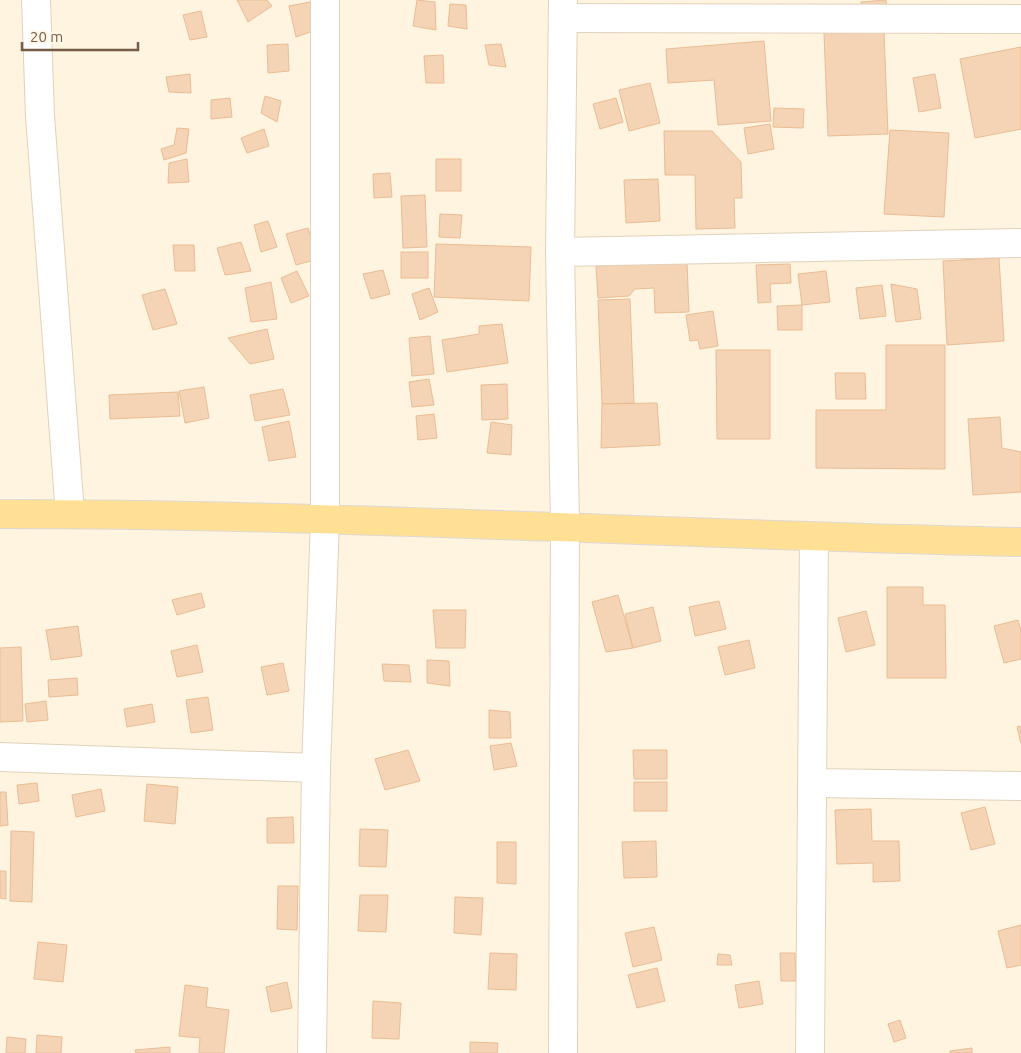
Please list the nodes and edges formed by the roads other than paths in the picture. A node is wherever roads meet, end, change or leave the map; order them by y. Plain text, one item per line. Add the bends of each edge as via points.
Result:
1 (36, 0) edge
2 (325, 0) edge
3 (563, 9) edge
4 (1021, 19) edge
5 (1021, 243) edge
6 (560, 252) junction
7 (0, 514) edge
8 (70, 514) junction
9 (325, 520) junction
10 (565, 526) junction
11 (814, 537) junction
12 (1021, 542) edge
13 (0, 757) edge
14 (316, 768) junction
15 (814, 783) junction
16 (1021, 786) edge
17 (312, 1053) edge
18 (563, 1053) edge
19 (810, 1053) edge

1 - 8 street via 40,116
2 - 9 street
3 - 4 street
3 - 6 street
5 - 6 street
6 - 10 street
7 - 8 main road
8 - 9 main road
9 - 10 main road
9 - 14 street
10 - 11 main road
10 - 18 street
11 - 12 main road
11 - 15 street
13 - 14 street
14 - 17 street
15 - 16 street
15 - 19 street

